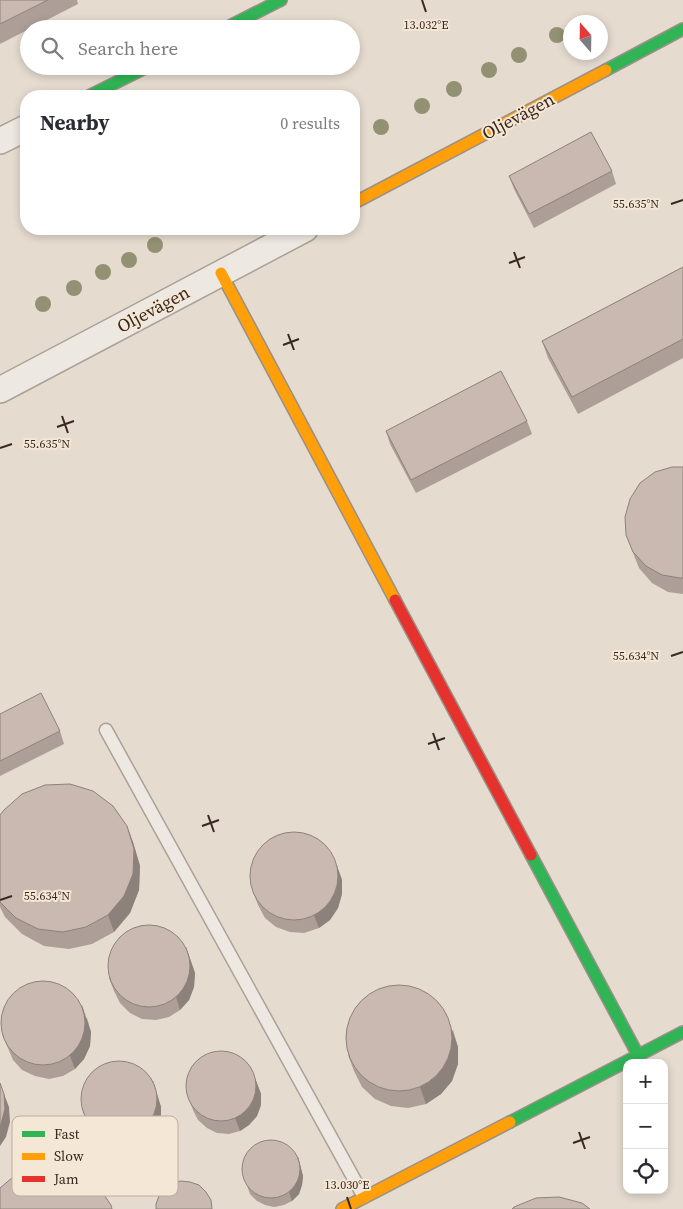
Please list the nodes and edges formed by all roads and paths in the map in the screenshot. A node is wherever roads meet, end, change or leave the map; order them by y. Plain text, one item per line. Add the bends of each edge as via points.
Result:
1 (281, 0) edge
2 (242, 20) edge
3 (683, 30) edge
4 (131, 75) edge
5 (101, 90) edge
6 (20, 131) edge
7 (0, 141) edge
8 (360, 200) edge
9 (294, 235) edge
10 (221, 273) junction
11 (0, 390) edge
12 (106, 730) dead end
13 (683, 1032) edge
14 (638, 1055) junction
15 (364, 1197) junction
16 (342, 1209) edge

1 - 2 street
3 - 8 street, Oljevägen
4 - 5 street
6 - 7 street
9 - 10 street, Oljevägen
10 - 11 street, Oljevägen
10 - 14 street
12 - 15 lane
13 - 14 street
14 - 15 street
15 - 16 street

